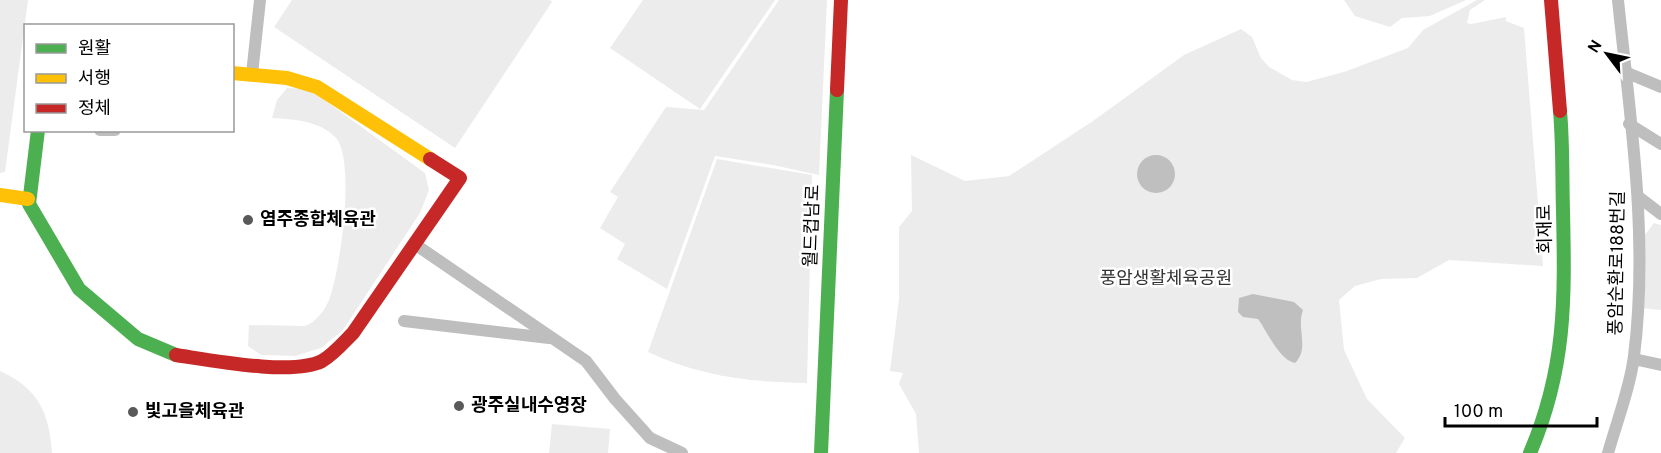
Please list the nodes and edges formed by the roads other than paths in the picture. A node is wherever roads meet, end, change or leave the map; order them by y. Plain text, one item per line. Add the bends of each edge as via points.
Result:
1 (260, 0) edge
2 (841, 0) edge
3 (1551, 0) edge
4 (1618, 0) edge
5 (1625, 72) junction
6 (234, 73) edge
7 (252, 74) junction
8 (1661, 87) edge
9 (1629, 124) junction
10 (38, 132) edge
11 (1661, 144) edge
12 (0, 195) edge
13 (1640, 198) junction
14 (28, 200) junction
15 (1661, 214) edge
16 (416, 245) junction
17 (404, 321) dead end
18 (551, 338) junction
19 (1634, 359) junction
20 (1661, 365) edge
21 (682, 453) edge
22 (821, 453) edge
23 (1530, 453) edge
24 (1608, 453) edge

1 - 7 street
2 - 22 street, 월드컵남로
3 - 23 street, 회재로 via 1561,136 1566,304 1556,373
4 - 5 street, 풍암순환로188번길
5 - 8 street
5 - 9 street, 풍암순환로188번길
6 - 7 street
7 - 16 street via 318,87 460,178
9 - 11 street
9 - 13 street, 풍암순환로188번길
10 - 14 street
12 - 14 street
13 - 15 street
13 - 19 street, 풍암순환로188번길
14 - 16 street via 79,289 118,324 165,352 238,364 290,368 320,362 331,355 353,333
16 - 18 street
17 - 18 street
18 - 21 street via 586,361 650,438
19 - 20 street
19 - 24 street, 풍암순환로188번길

